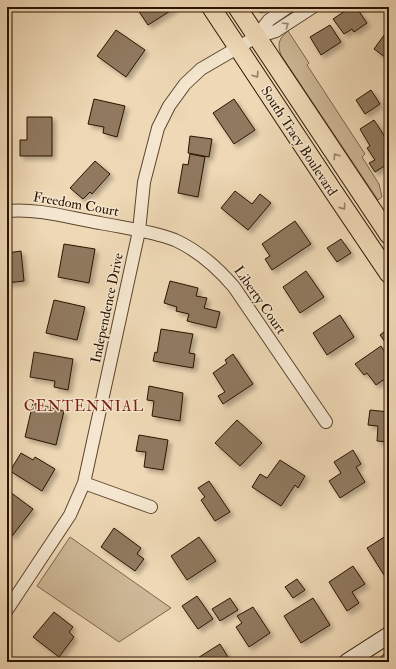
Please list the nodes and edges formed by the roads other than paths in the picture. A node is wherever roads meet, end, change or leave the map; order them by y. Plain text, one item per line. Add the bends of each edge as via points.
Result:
1 (211, 7) edge
2 (237, 7) edge
3 (288, 7) edge
4 (313, 7) edge
5 (256, 37) junction
6 (238, 47) junction
7 (7, 211) edge
8 (139, 231) junction
9 (389, 235) edge
10 (389, 274) edge
11 (326, 422) dead end
12 (84, 483) junction
13 (151, 507) dead end
14 (7, 610) edge
15 (389, 635) edge
16 (348, 662) edge

1 - 6 main road, South Tracy Boulevard
2 - 5 main road, South Tracy Boulevard
3 - 5 street via 269,20
5 -> 4 street via 276,31
5 - 6 street, Independence Drive
9 -> 5 main road, South Tracy Boulevard
6 - 8 street, Independence Drive via 201,69 185,84 169,106 158,128 144,182
6 -> 10 main road, South Tracy Boulevard
7 - 8 street, Freedom Court via 40,212
8 - 11 street, Liberty Court via 174,240 218,267
8 - 12 street, Independence Drive
12 - 13 street
12 - 14 street, Independence Drive via 70,515
15 - 16 main road

